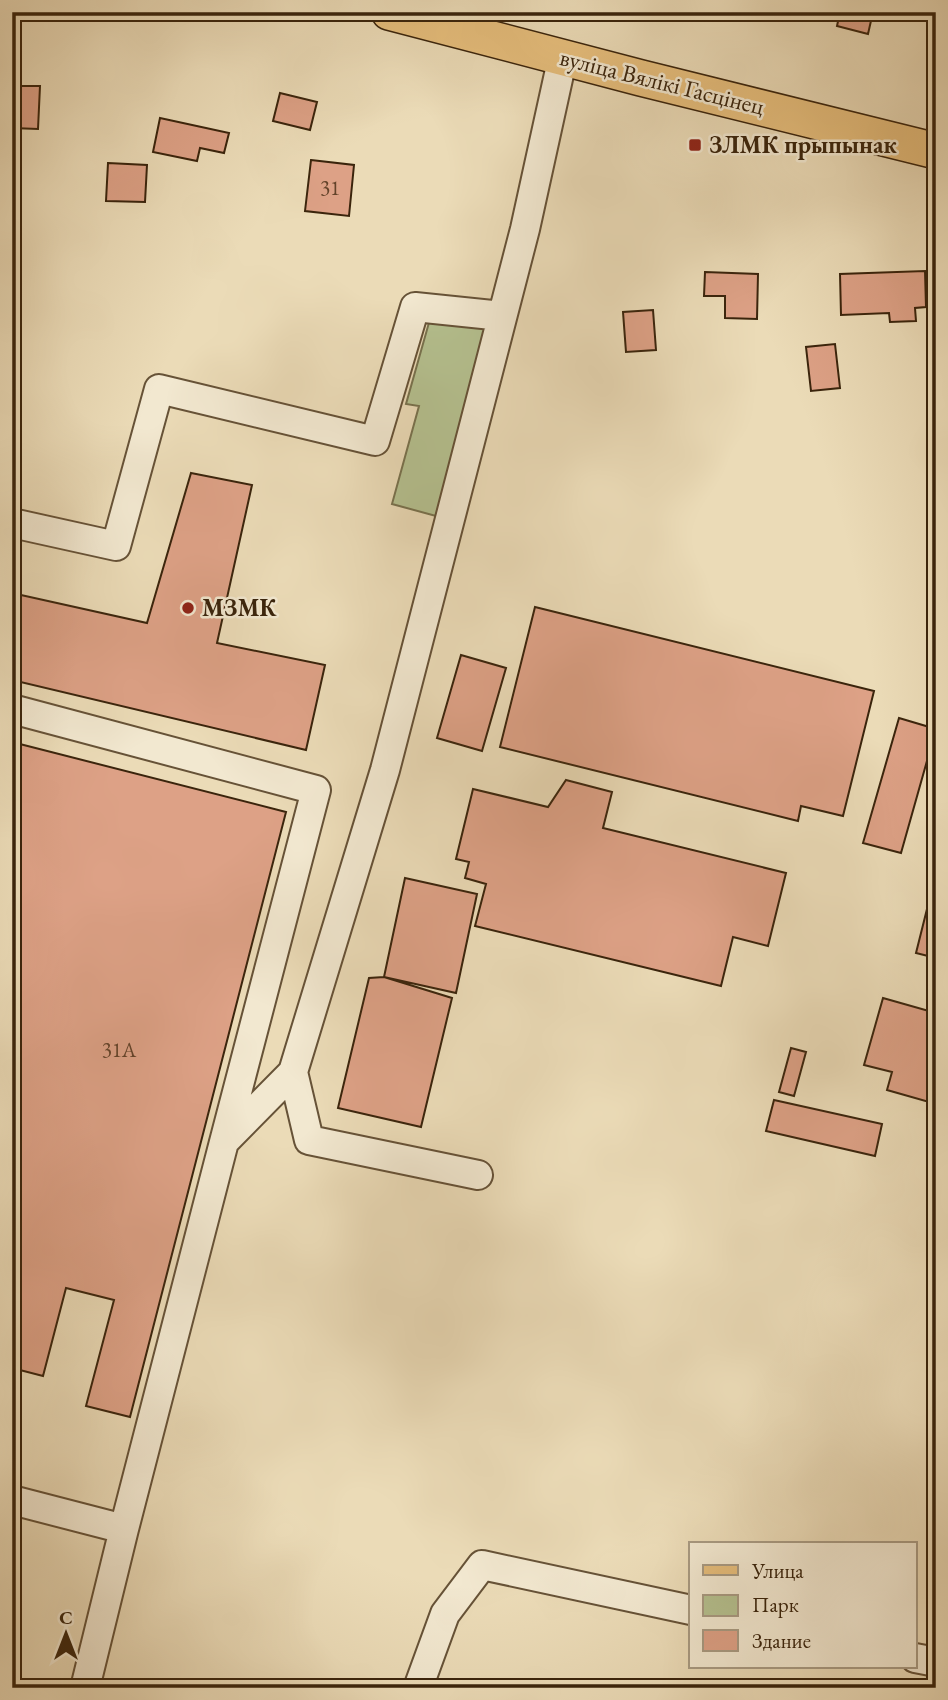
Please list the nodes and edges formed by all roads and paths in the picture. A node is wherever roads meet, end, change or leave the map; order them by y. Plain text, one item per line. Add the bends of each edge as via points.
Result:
1 (389, 12) edge
2 (563, 56) junction
3 (936, 150) edge
4 (502, 316) junction
5 (12, 523) edge
6 (12, 709) edge
7 (293, 1072) junction
8 (225, 1142) junction
9 (478, 1175) dead end
10 (12, 1500) edge
11 (124, 1529) junction
12 (689, 1610) edge
13 (916, 1658) edge
14 (936, 1662) edge
15 (85, 1688) edge
16 (418, 1688) edge

1 - 2 main road, вуліца Вялікі Гасцінец
2 - 3 main road, вуліца Вялікі Гасцінец
2 - 4 lane
4 - 5 lane via 415,307 375,441 159,389 116,546
4 - 7 lane via 385,771
6 - 8 lane via 316,790
7 - 8 lane
7 - 9 lane via 309,1140
8 - 11 lane
10 - 11 lane
11 - 15 lane
12 - 16 lane via 482,1565 445,1614
13 - 14 lane

